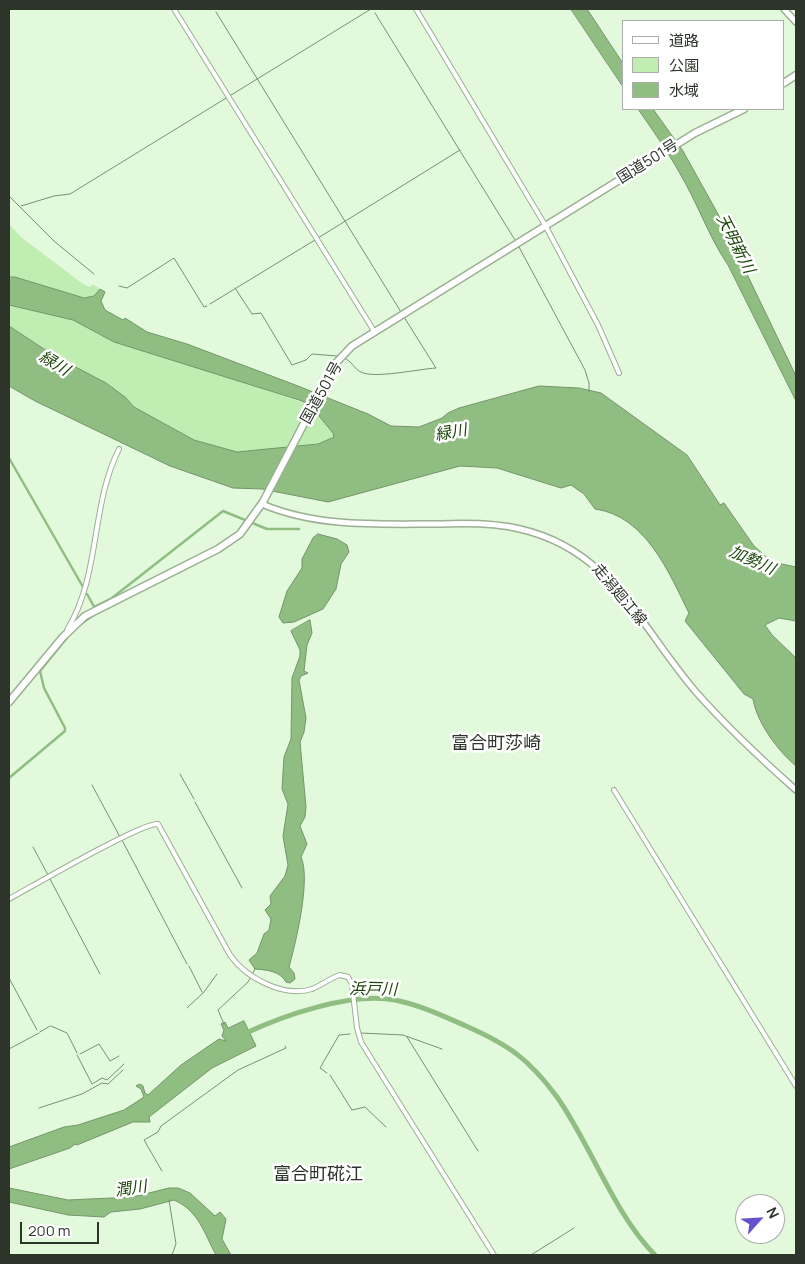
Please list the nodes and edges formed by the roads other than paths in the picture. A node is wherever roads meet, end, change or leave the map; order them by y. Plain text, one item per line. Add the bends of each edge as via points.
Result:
1 (174, 9) edge
2 (416, 9) edge
3 (784, 9) edge
4 (796, 22) edge
5 (796, 75) edge
6 (785, 82) edge
7 (742, 110) edge
8 (545, 225) junction
9 (374, 331) junction
10 (619, 373) dead end
11 (119, 449) dead end
12 (262, 503) junction
13 (63, 636) junction
14 (9, 702) edge
15 (614, 790) dead end
16 (796, 790) edge
17 (9, 899) edge
18 (796, 1086) edge
19 (494, 1255) edge

1 - 9 street
2 - 8 street
3 - 4 main road
5 - 6 highway
7 - 8 highway, 国道501号 via 679,142
8 - 9 highway, 国道501号
8 - 10 street via 598,325
9 - 12 highway, 国道501号 via 352,346 334,367
11 - 13 street via 108,475 86,588 73,621
12 - 13 highway, 国道501号 via 240,534 229,542 96,610
12 - 16 main road, 走潟廻江線 via 336,522 501,526 540,534 567,545 591,561 612,583 696,692
13 - 14 highway, 国道501号
15 - 18 street
17 - 19 street via 122,838 152,824 161,826 230,955 248,973 279,988 297,991 314,988 342,975 350,979 356,1026 363,1046

